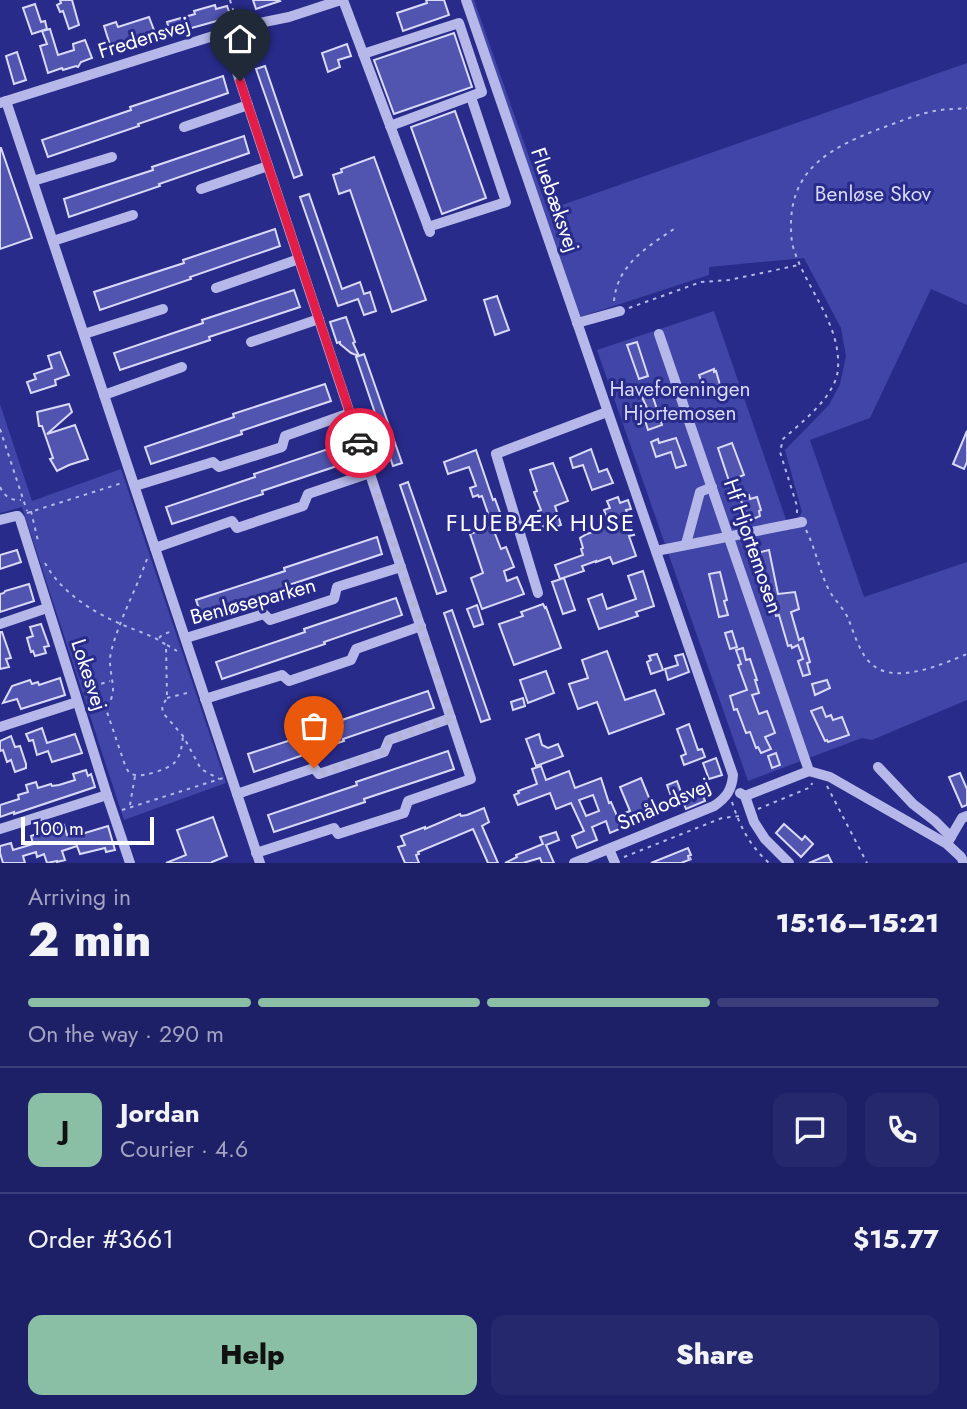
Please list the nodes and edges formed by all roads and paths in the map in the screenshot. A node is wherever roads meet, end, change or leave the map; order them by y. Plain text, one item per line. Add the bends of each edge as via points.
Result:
1 (230, 0) edge
2 (342, 0) edge
3 (466, 0) edge
4 (239, 28) junction
5 (224, 33) junction
6 (363, 54) junction
7 (471, 97) junction
8 (3, 102) edge
9 (248, 105) junction
10 (967, 108) edge
11 (390, 126) junction
12 (184, 127) dead end
13 (112, 157) dead end
14 (268, 166) junction
15 (33, 181) junction
16 (201, 189) dead end
17 (133, 215) dead end
18 (674, 229) dead end
19 (53, 241) junction
20 (299, 259) junction
21 (800, 265) junction
22 (216, 288) dead end
23 (163, 309) dead end
24 (618, 311) junction
25 (319, 319) junction
26 (577, 323) junction
27 (84, 334) junction
28 (659, 334) dead end
29 (251, 342) dead end
30 (182, 367) dead end
31 (104, 395) junction
32 (607, 412) junction
33 (350, 413) junction
34 (0, 429) edge
35 (0, 452) edge
36 (8, 452) junction
37 (370, 473) junction
38 (134, 483) junction
39 (0, 487) edge
40 (712, 487) junction
41 (23, 499) junction
42 (26, 513) junction
43 (0, 520) edge
44 (798, 523) junction
45 (729, 535) junction
46 (38, 544) dead end
47 (686, 544) junction
48 (152, 549) junction
49 (656, 551) junction
50 (41, 555) dead end
51 (401, 567) junction
52 (538, 593) dead end
53 (47, 608) junction
54 (0, 624) edge
55 (120, 624) junction
56 (421, 626) junction
57 (184, 633) junction
58 (159, 639) junction
59 (967, 654) edge
60 (111, 681) junction
61 (204, 694) junction
62 (76, 697) junction
63 (167, 698) junction
64 (452, 719) junction
65 (0, 727) edge
66 (183, 736) junction
67 (878, 767) dead end
68 (815, 772) junction
69 (135, 775) junction
70 (225, 777) junction
71 (729, 793) junction
72 (237, 794) junction
73 (107, 795) junction
74 (745, 796) junction
75 (129, 808) junction
76 (750, 812) junction
77 (113, 813) junction
78 (967, 816) edge
79 (737, 817) junction
80 (0, 829) edge
81 (949, 841) junction
82 (609, 849) junction
83 (690, 857) dead end
84 (258, 858) edge
85 (614, 862) edge
86 (130, 863) edge
87 (574, 863) edge
88 (692, 863) edge
89 (769, 863) edge
90 (789, 863) edge
91 (867, 863) edge
92 (964, 863) edge

1 - 4 path
2 - 4 street, Fredensvej
2 - 6 street, Fredensvej
3 - 26 street, Fluebæksvej
4 - 5 street, Fredensvej
5 - 8 street, Fredensvej
5 - 9 street, Benløseparken
6 - 7 street via 458,23 482,92
6 - 11 street, Fredensvej
7 - 11 street
7 - 11 street, Fredensvej via 506,202 429,230
8 - 15 street, Benløseparken
9 - 12 street
9 - 14 street, Benløseparken
10 - 21 path via 910,118 828,153 811,169 793,201 791,230
13 - 15 street
14 - 16 street
14 - 20 street, Benløseparken
15 - 19 street, Benløseparken
17 - 19 street
18 - 24 path via 626,267 615,290
19 - 27 street, Benløseparken
20 - 22 street
20 - 25 street, Benløseparken
21 - 24 path via 701,282
21 - 44 path via 830,323 838,371 813,412 781,445
23 - 27 street
24 - 26 street
25 - 29 street
25 - 33 street, Benløseparken
26 - 32 street, Fluebæksvej
27 - 31 street, Benløseparken
28 - 40 street, Hf Hjortemosen
30 - 31 street
31 - 38 street, Benløseparken
32 - 49 street, Fluebæksvej
32 - 52 street via 496,454
33 - 37 street, Benløseparken
33 - 38 street via 285,436 282,447 219,467 213,462
34 - 36 path
35 - 36 path
36 - 41 path
37 - 48 street via 308,494 303,506 237,527 232,521
37 - 51 street, Benløseparken
38 - 42 path
38 - 48 street, Benløseparken
39 - 41 path via 7,496
40 - 45 street, Hf Hjortemosen
40 - 47 street via 700,492
41 - 42 path
42 - 43 street
42 - 46 path
42 - 53 street, Lokesvej
44 - 45 street
44 - 59 path via 809,536 828,590 871,663 879,669 906,673
45 - 47 street
45 - 68 street, Hf Hjortemosen
47 - 49 street
48 - 55 path
48 - 57 street, Benløseparken
49 - 71 street, Fluebæksvej via 731,767
50 - 55 path via 78,599
51 - 56 street, Benløseparken
51 - 57 street, Benløseparken via 337,587 334,598 270,620 264,614
53 - 54 street
53 - 62 street, Lokesvej
55 - 58 path
55 - 60 path via 111,654
56 - 61 street via 356,649 351,660 289,681 282,675
56 - 64 street, Benløseparken
57 - 58 path
57 - 61 street, Benløseparken
58 - 63 path via 166,645
60 - 62 path
60 - 69 path via 107,712 127,768
61 - 63 path
61 - 70 street, Benløseparken
62 - 65 street
62 - 73 street, Lokesvej
63 - 66 path via 163,713
64 - 72 street via 389,740 384,752 319,774 314,768
64 - 84 street, Benløseparken via 471,779 408,801 404,813 338,834 334,828
66 - 69 path via 171,767
66 - 70 path via 201,769
67 - 81 street
68 - 74 street
68 - 76 path via 811,787
68 - 81 street
68 - 91 path
69 - 75 path
70 - 72 street, Benløseparken
70 - 75 path
71 - 74 street
71 - 79 path
71 - 82 street, Smålodsvej via 714,806
72 - 84 street, Benløseparken
73 - 77 street, Lokesvej
73 - 80 street
74 - 76 street
75 - 77 path
76 - 79 path
76 - 90 street via 765,839
77 - 86 street, Lokesvej
78 - 81 street
79 - 85 path via 722,817
79 - 89 path via 751,844
81 - 92 street
82 - 85 street, Smålodsvej
82 - 87 street, Smålodsvej
83 - 88 path

